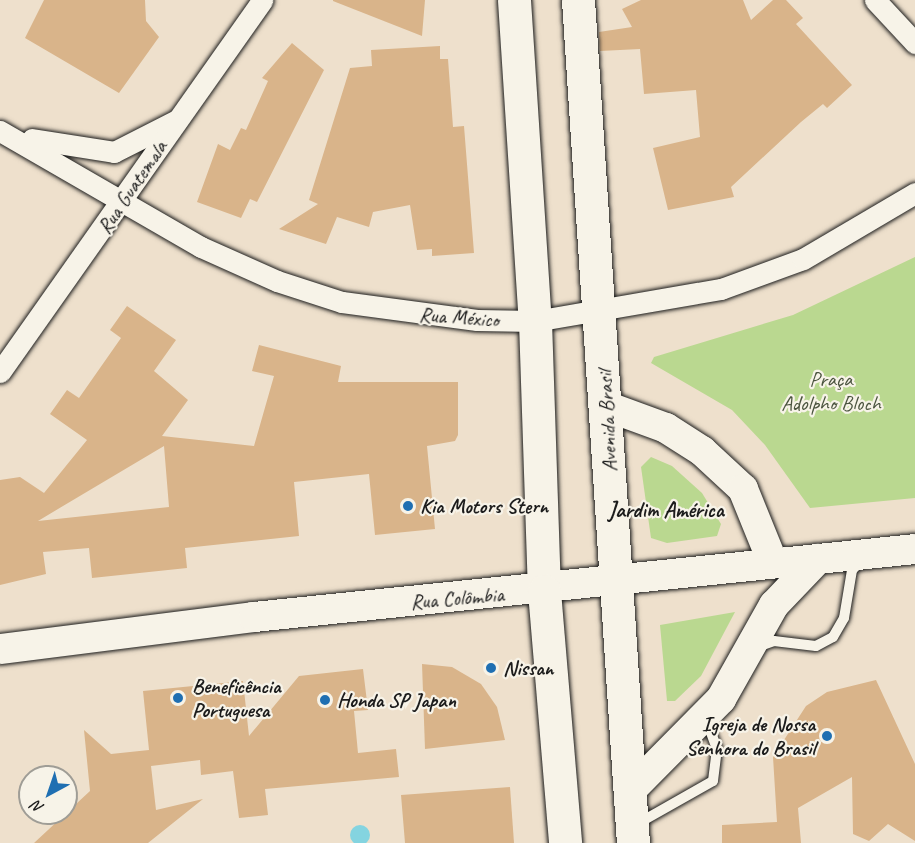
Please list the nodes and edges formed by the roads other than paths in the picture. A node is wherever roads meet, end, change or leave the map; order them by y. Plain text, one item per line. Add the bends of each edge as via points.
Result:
1 (261, 0) edge
2 (514, 0) edge
3 (578, 0) edge
4 (875, 0) edge
5 (915, 43) edge
6 (178, 120) junction
7 (10, 134) edge
8 (915, 193) edge
9 (124, 201) junction
10 (601, 311) junction
11 (535, 321) junction
12 (0, 372) edge
13 (606, 406) junction
14 (915, 549) edge
15 (869, 554) junction
16 (818, 559) junction
17 (773, 563) junction
18 (614, 584) junction
19 (544, 591) junction
20 (0, 649) edge
21 (751, 649) junction
22 (706, 718) junction
23 (629, 792) junction
24 (632, 835) edge
25 (565, 843) edge

1 - 6 street, Rua Guatemala
2 - 11 main road
3 - 10 main road, Avenida Brasil
4 - 5 street
6 - 7 street, Rua México via 114,152
6 - 9 street, Rua Guatemala
7 - 9 street, Rua México
8 - 10 street, Rua México via 803,259 721,289
9 - 11 street, Rua México via 201,247 342,302 406,313
9 - 12 street, Rua Guatemala
10 - 11 street, Rua México
10 - 13 main road, Avenida Brasil
11 - 19 main road
13 - 17 main road via 666,428 702,451 743,489
13 - 18 main road, Avenida Brasil
14 - 15 main road, Rua Colômbia
15 - 16 main road, Rua Colômbia
15 - 21 lane via 852,570 844,618 833,637 816,646 774,641
16 - 17 main road, Rua Colômbia
16 - 21 main road via 774,605
17 - 18 main road, Rua Colômbia
18 - 19 main road, Rua Colômbia
18 - 23 main road, Avenida Brasil
19 - 20 main road, Rua Colômbia via 254,617
19 - 25 main road
21 - 22 main road
22 - 23 main road
22 - 24 lane via 717,749 713,781
23 - 24 main road, Avenida Brasil

